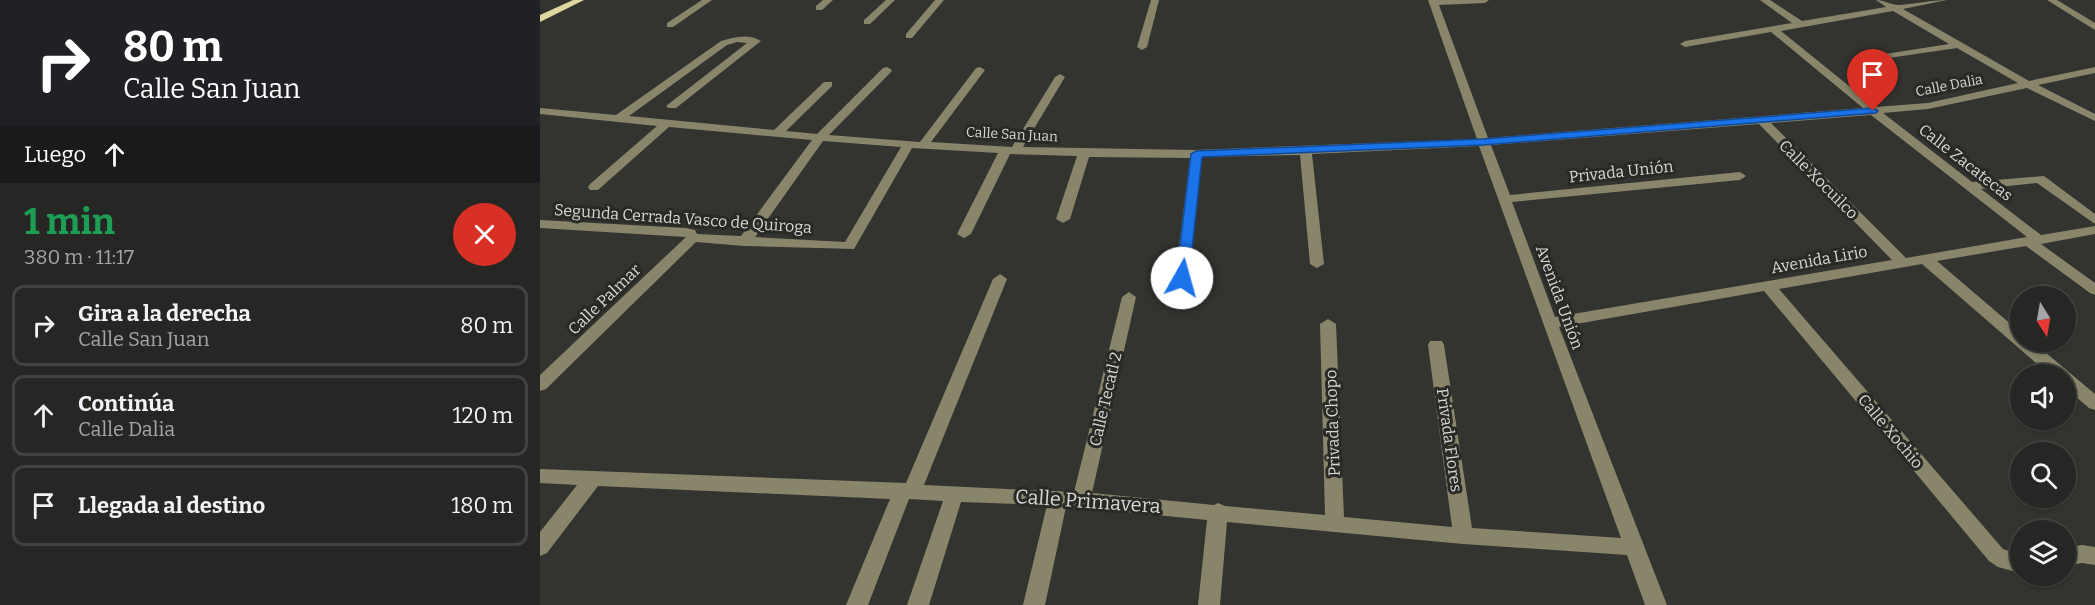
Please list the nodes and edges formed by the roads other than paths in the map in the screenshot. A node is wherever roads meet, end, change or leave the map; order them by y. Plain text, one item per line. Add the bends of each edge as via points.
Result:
1 (580, 0) edge
2 (708, 0) edge
3 (829, 0) edge
4 (891, 0) edge
5 (940, 0) edge
6 (1155, 0) edge
7 (1485, 0) edge
8 (1764, 0) edge
9 (1880, 0) edge
10 (1943, 0) edge
11 (2051, 0) edge
12 (1433, 2) edge
13 (819, 8) dead end
14 (1895, 9) junction
15 (540, 20) edge
16 (867, 22) dead end
17 (670, 25) dead end
18 (1801, 25) junction
19 (2095, 27) edge
20 (1774, 30) junction
21 (909, 36) dead end
22 (1685, 44) dead end
23 (1958, 45) junction
24 (1142, 47) dead end
25 (1879, 58) dead end
26 (887, 70) dead end
27 (980, 70) dead end
28 (2095, 70) edge
29 (1060, 77) dead end
30 (828, 84) dead end
31 (2027, 84) junction
32 (672, 106) dead end
33 (540, 111) edge
34 (1873, 111) junction
35 (2095, 118) edge
36 (618, 119) junction
37 (1761, 120) junction
38 (666, 124) junction
39 (778, 133) junction
40 (820, 137) junction
41 (1483, 142) junction
42 (916, 144) junction
43 (1011, 150) junction
44 (1306, 150) junction
45 (1084, 153) junction
46 (1196, 154) junction
47 (1740, 176) dead end
48 (1969, 186) junction
49 (594, 187) dead end
50 (1505, 199) junction
51 (1063, 219) dead end
52 (2095, 220) edge
53 (540, 224) edge
54 (2095, 231) edge
55 (964, 234) dead end
56 (693, 238) junction
57 (2033, 241) junction
58 (744, 242) junction
59 (1925, 258) junction
60 (1902, 262) junction
61 (1317, 264) dead end
62 (1182, 278) dead end
63 (1000, 279) dead end
64 (1769, 287) junction
65 (2095, 290) edge
66 (1128, 297) dead end
67 (1550, 323) junction
68 (1328, 324) dead end
69 (2010, 331) edge
70 (1436, 345) dead end
71 (2035, 352) edge
72 (2048, 364) edge
73 (540, 385) edge
74 (2076, 388) edge
75 (2095, 404) edge
76 (540, 476) edge
77 (593, 479) junction
78 (907, 490) junction
79 (955, 492) junction
80 (1058, 498) junction
81 (1081, 502) junction
82 (1218, 511) junction
83 (1335, 522) junction
84 (1463, 536) junction
85 (540, 547) edge
86 (1634, 547) junction
87 (2076, 555) edge
88 (2095, 556) edge
89 (2010, 562) edge
90 (857, 605) edge
91 (918, 605) edge
92 (1034, 605) edge
93 (1209, 605) edge
94 (1656, 605) edge

1 - 15 main road
2 - 17 street
3 - 13 street
4 - 16 street
5 - 21 street
6 - 24 street
7 - 12 street
8 - 18 street
9 - 14 street
10 - 14 street
11 - 19 street
12 - 41 street, Avenida Unión
14 - 18 street
14 - 23 street
18 - 20 street
20 - 22 street
20 - 34 street, Calle Zacatecas
23 - 25 street
23 - 31 street
26 - 40 street
27 - 42 street
28 - 31 street, Calle Dalia
29 - 43 street
30 - 39 street
31 - 34 street, Calle Dalia via 1928,106
31 - 35 street
32 - 36 street via 756,41 729,40
33 - 36 street, Calle San Juan
34 - 37 street, Calle Dalia
34 - 48 street, Calle Zacatecas
36 - 38 street, Calle San Juan
37 - 41 street, Calle Dalia
37 - 60 street, Calle Xocuilco
38 - 39 street, Calle San Juan
38 - 49 street
39 - 40 street, Calle San Juan
40 - 42 street, Calle San Juan
40 - 58 street
41 - 44 street, Calle San Juan
41 - 50 street, Avenida Unión
42 - 43 street, Calle San Juan
42 - 58 street, Segunda Cerrada Vasco de Quiroga via 849,246
43 - 45 street, Calle San Juan
43 - 55 street
44 - 46 street, Calle San Juan
44 - 61 street
45 - 46 street, Calle San Juan
45 - 51 street
46 - 62 street
47 - 50 street, Privada Unión
48 - 52 street via 2040,179
48 - 57 street, Calle Zacatecas
50 - 67 street, Avenida Unión
53 - 56 street, Segunda Cerrada Vasco de Quiroga via 686,232
54 - 57 street, Avenida Lirio
56 - 58 street, Segunda Cerrada Vasco de Quiroga
56 - 73 street, Calle Palmar
57 - 59 street, Avenida Lirio
57 - 65 street, Calle Zacatecas
59 - 60 street, Avenida Lirio
59 - 69 street
60 - 64 street, Avenida Lirio
63 - 78 street
64 - 67 street, Avenida Lirio
64 - 89 street, Calle Xochio via 1996,555
66 - 81 street, Calle Tecatl 2
67 - 86 street, Avenida Unión
68 - 83 street, Privada Chopo
70 - 84 street, Privada Flores
71 - 72 street
74 - 75 street
76 - 77 street, Calle Primavera
77 - 78 street, Calle Primavera
77 - 85 street
78 - 79 street, Calle Primavera
78 - 90 street
79 - 80 street, Calle Primavera
79 - 91 street
80 - 81 street, Calle Primavera
80 - 92 street
81 - 82 street, Calle Primavera
82 - 83 street, Calle Primavera
82 - 93 street
83 - 84 street, Calle Primavera
84 - 86 street, Calle Primavera
86 - 94 street, Avenida Unión
87 - 88 street

